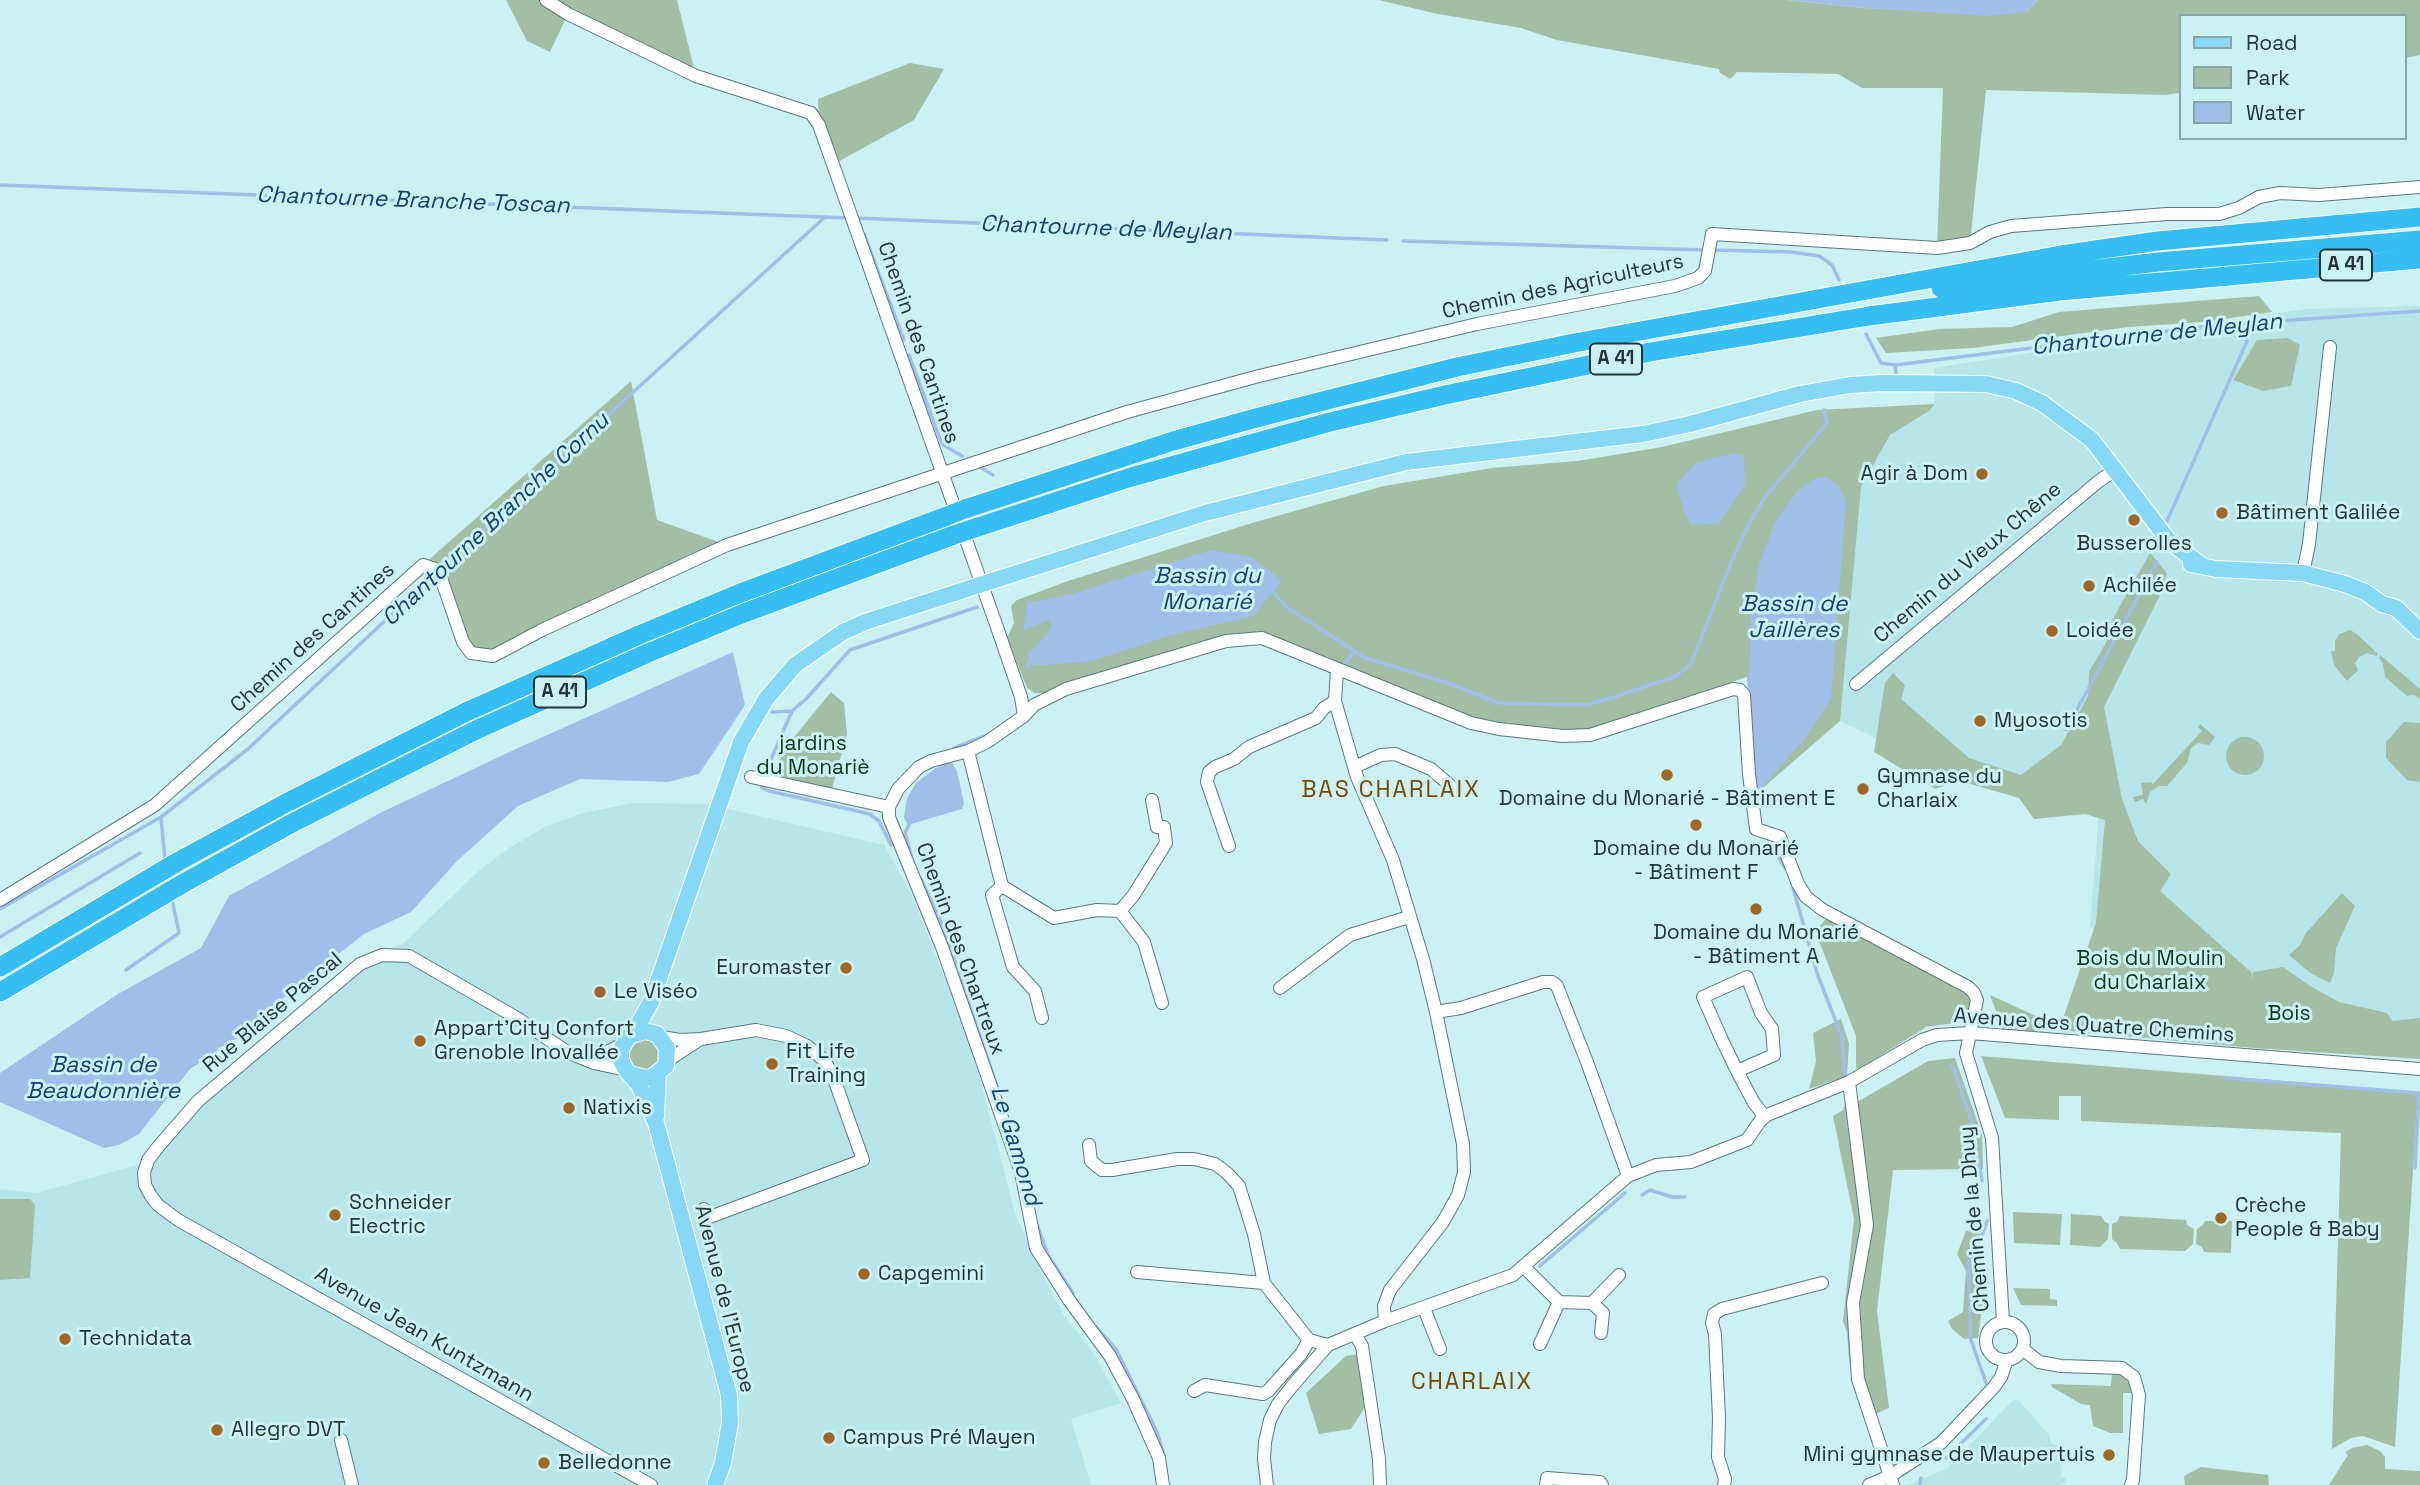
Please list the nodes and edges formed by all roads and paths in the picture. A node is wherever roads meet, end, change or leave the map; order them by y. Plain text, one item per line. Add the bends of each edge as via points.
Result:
1 (546, 0) edge
2 (2420, 187) edge
3 (2420, 217) edge
4 (2420, 240) edge
5 (2420, 259) edge
6 (1574, 343) junction
7 (2330, 347) dead end
8 (943, 472) junction
9 (2112, 473) junction
10 (2303, 573) junction
11 (2382, 604) junction
12 (2420, 631) edge
13 (2420, 644) edge
14 (1337, 670) junction
15 (1856, 684) dead end
16 (1335, 701) junction
17 (1024, 716) junction
18 (968, 751) junction
19 (1354, 766) junction
20 (751, 777) dead end
21 (1453, 788) dead end
22 (1152, 800) dead end
23 (889, 807) junction
24 (1229, 846) dead end
25 (1002, 886) junction
26 (0, 900) edge
27 (1120, 911) junction
28 (1409, 918) junction
29 (0, 968) edge
30 (1280, 988) dead end
31 (0, 992) edge
32 (651, 1002) junction
33 (1161, 1003) dead end
34 (1436, 1012) junction
35 (1042, 1018) dead end
36 (1970, 1033) junction
37 (659, 1036) junction
38 (628, 1039) junction
39 (701, 1039) junction
40 (581, 1058) junction
41 (663, 1068) junction
42 (2420, 1069) edge
43 (1737, 1071) junction
44 (628, 1072) junction
45 (1849, 1083) junction
46 (1765, 1117) junction
47 (656, 1123) junction
48 (1089, 1145) dead end
49 (1628, 1176) junction
50 (704, 1209) dead end
51 (178, 1220) joint
52 (1524, 1267) junction
53 (1137, 1272) dead end
54 (1619, 1275) dead end
55 (1264, 1283) junction
56 (1822, 1283) dead end
57 (1559, 1302) junction
58 (1592, 1303) junction
59 (1424, 1308) junction
60 (1385, 1321) junction
61 (2003, 1321) junction
62 (1601, 1333) dead end
63 (1355, 1334) junction
64 (1309, 1340) junction
65 (1540, 1344) dead end
66 (1328, 1345) junction
67 (1440, 1349) dead end
68 (2023, 1349) junction
69 (1301, 1354) junction
70 (2007, 1360) junction
71 (1311, 1364) junction
72 (1194, 1391) dead end
73 (341, 1440) dead end
74 (1891, 1481) edge
75 (352, 1485) edge
76 (651, 1485) edge
77 (715, 1485) edge
78 (1163, 1485) edge
79 (1267, 1485) edge
80 (1380, 1485) edge
81 (1546, 1485) edge
82 (1602, 1485) edge
83 (1724, 1485) edge
84 (1869, 1485) edge
85 (2131, 1485) edge

1 - 8 street, Chemin des Cantines via 696,76 811,113
2 - 8 street, Chemin des Agriculteurs via 2280,194 2259,197 2220,214 2011,226 1970,243 1937,248 1712,234 1705,271 1675,286 1477,324 1259,376 1127,412
3 - 6 highway via 2061,255
4 - 6 highway, A 41 via 2060,273
5 - 31 highway, A 41, bridge via 2046,293 1650,352 1445,394 1128,478 975,528 756,609 562,691 386,775 181,884
6 - 29 highway, A 41, bridge via 1173,441 965,509 738,594 558,670 393,748 179,861
7 - 10 street
8 - 17 street, Chemin des Cantines
8 - 26 street, Chemin des Cantines via 727,544 493,656 471,653 437,572 424,565 155,805
9 - 10 main road via 2164,550 2184,564
9 - 15 street, Chemin du Vieux Chêne
9 - 32 main road, Avenue de l'Europe, bridge via 2081,434 2042,403 2016,391 1986,384 1883,383 1822,390 1643,434 1406,462 1205,513 865,622 794,665 766,699 741,742
10 - 11 main road via 2345,584
11 - 12 main road via 2396,608
11 - 13 main road
14 - 16 street
14 - 17 street via 1262,638 1226,640 1066,689 1034,705
14 - 36 street, Chemin de la Dhuy via 1471,723 1563,736 1590,735 1740,690 1756,829 1780,837 1798,884 1824,910 1968,986 1977,1000
16 - 19 street
16 - 24 street via 1316,718 1249,747 1209,772 1207,782
17 - 18 street
18 - 23 street via 919,767 898,789
18 - 25 street
19 - 21 street via 1395,754 1431,769
19 - 28 street via 1393,860
20 - 23 street
22 - 27 street via 1157,827 1164,827 1166,843
23 - 78 street, Chemin des Chartreux via 1021,1172 1036,1248 1110,1356 1158,1458
25 - 27 street via 1054,919 1097,910
25 - 35 street via 992,895 1013,967 1035,991
27 - 33 street via 1144,942
28 - 30 street via 1350,935
28 - 34 street
32 - 37 main road, Avenue de l'Europe
32 - 38 main road, Avenue de l'Europe
34 - 49 street via 1543,982 1557,986
34 - 60 street via 1464,1172 1452,1208 1390,1290
36 - 42 street, Avenue des Quatre Chemins
36 - 45 street, Avenue des Quatre Chemins via 1922,1040
36 - 61 street, Chemin de la Dhuy via 1967,1057 1992,1138
37 - 38 main road via 645,1031
37 - 39 street
37 - 41 main road, Avenue de l'Europe via 667,1048
38 - 40 street via 605,1053
38 - 44 main road, Avenue de l'Europe via 621,1060
39 - 41 street
39 - 50 street via 756,1030 807,1046 824,1060 833,1076 863,1160 707,1218
40 - 44 street, Rue Blaise Pascal
40 - 51 street, Rue Blaise Pascal via 409,956 382,955 360,964 198,1101 158,1147 145,1168 145,1185 150,1196
41 - 44 main road via 644,1079
41 - 47 main road, Avenue de l'Europe
43 - 43 street via 1703,998 1747,978 1772,1029 1774,1055
43 - 46 street
44 - 47 main road, Avenue de l'Europe
45 - 46 street, Avenue des Quatre Chemins
45 - 74 street via 1867,1225 1853,1303 1858,1379
46 - 49 street, Avenue des Quatre Chemins via 1747,1140 1691,1162 1656,1165
47 - 77 main road, Avenue de l'Europe via 729,1395 730,1423
48 - 55 street via 1091,1161 1102,1170 1194,1159 1215,1164 1227,1173 1239,1186
49 - 52 street, Avenue des Quatre Chemins
51 - 76 street, Avenue Jean Kuntzmann
52 - 57 street
52 - 59 street, Avenue des Quatre Chemins
53 - 55 street
54 - 58 street
55 - 64 street
56 - 83 street via 1714,1314 1718,1457
57 - 58 street
57 - 65 street
58 - 62 street via 1603,1312
59 - 60 street, Avenue des Quatre Chemins
59 - 67 street
60 - 63 street, Avenue des Quatre Chemins
61 - 68 street via 2021,1329
61 - 70 street via 1990,1328 1986,1341 1991,1354
63 - 66 street, Avenue des Quatre Chemins
63 - 80 street via 1362,1346
64 - 66 street
64 - 69 street
66 - 71 street, Avenue des Quatre Chemins
68 - 70 street
68 - 85 street via 2039,1362 2122,1368 2134,1377 2139,1395
69 - 71 street
69 - 72 street via 1262,1394 1205,1385
70 - 74 street via 1994,1387 1941,1443
71 - 79 street, Avenue des Quatre Chemins via 1270,1420 1264,1451
73 - 75 street
74 - 84 street
81 - 82 street via 1547,1478

